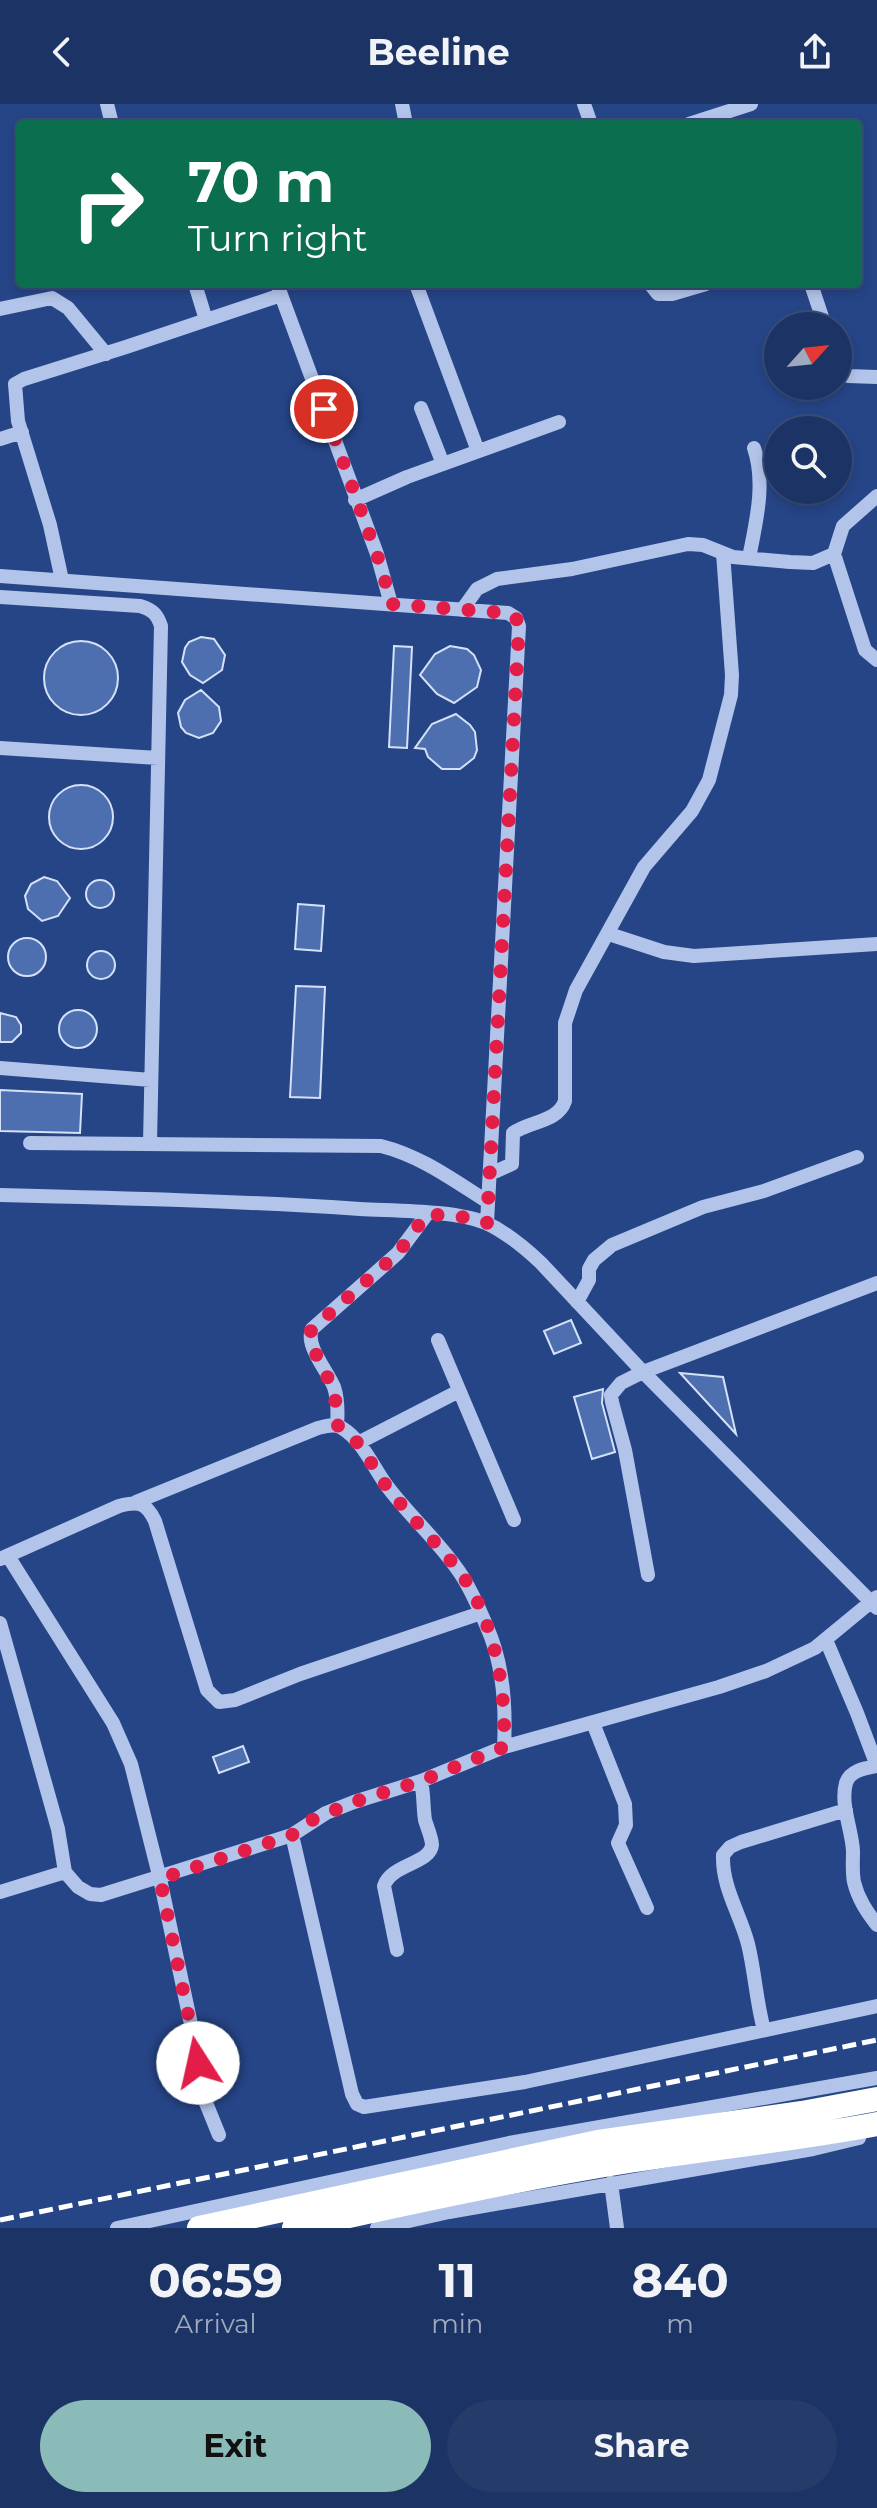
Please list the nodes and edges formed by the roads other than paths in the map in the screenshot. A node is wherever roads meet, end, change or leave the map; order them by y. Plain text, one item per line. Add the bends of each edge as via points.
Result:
1 (751, 104) edge
2 (701, 120) edge
3 (196, 288) edge
4 (417, 288) edge
5 (653, 288) edge
6 (692, 288) edge
7 (812, 288) edge
8 (279, 289) edge
9 (0, 309) edge
10 (820, 312) edge
11 (206, 320) junction
12 (106, 354) junction
13 (852, 376) edge
14 (877, 377) edge
15 (421, 408) dead end
16 (559, 422) dead end
17 (22, 432) junction
18 (0, 439) edge
19 (754, 448) dead end
20 (478, 451) junction
21 (443, 464) junction
22 (877, 496) edge
23 (355, 500) junction
24 (723, 553) junction
25 (834, 554) junction
26 (749, 558) junction
27 (0, 576) edge
28 (62, 580) junction
29 (0, 597) edge
30 (391, 604) junction
31 (462, 610) junction
32 (877, 660) edge
33 (0, 748) edge
34 (158, 758) junction
35 (609, 934) junction
36 (877, 944) edge
37 (0, 1068) edge
38 (151, 1080) junction
39 (30, 1143) dead end
40 (150, 1143) junction
41 (857, 1157) dead end
42 (490, 1174) junction
43 (0, 1195) edge
44 (488, 1202) junction
45 (427, 1214) junction
46 (487, 1223) junction
47 (877, 1283) edge
48 (577, 1302) junction
49 (438, 1340) dead end
50 (643, 1372) junction
51 (459, 1391) junction
52 (337, 1425) junction
53 (358, 1443) junction
54 (136, 1502) junction
55 (514, 1520) dead end
56 (4, 1557) edge
57 (648, 1575) dead end
58 (875, 1602) edge
59 (481, 1613) junction
60 (0, 1623) edge
61 (826, 1640) junction
62 (593, 1723) junction
63 (504, 1747) junction
64 (877, 1766) edge
65 (421, 1781) junction
66 (846, 1810) junction
67 (292, 1835) junction
68 (65, 1872) junction
69 (160, 1879) junction
70 (0, 1892) edge
71 (647, 1908) dead end
72 (877, 1925) edge
73 (397, 1950) dead end
74 (877, 2006) edge
75 (764, 2030) junction
76 (877, 2078) edge
77 (877, 2099) edge
78 (877, 2124) edge
79 (877, 2130) edge
80 (219, 2135) dead end
81 (611, 2183) junction
82 (405, 2225) edge
83 (117, 2228) edge
84 (199, 2228) edge
85 (294, 2228) edge
86 (377, 2228) edge
87 (617, 2228) edge

1 - 2 street
3 - 11 street
4 - 20 street
5 - 6 street via 658,294
7 - 10 street
8 - 11 street
8 - 23 street
9 - 12 street via 52,298 68,308
11 - 12 street
12 - 17 street via 15,384
13 - 14 street
15 - 21 street
16 - 20 street
17 - 18 street
17 - 28 street
19 - 26 street via 759,500
20 - 21 street
21 - 23 street
22 - 25 street via 843,526
23 - 30 street
24 - 26 street
24 - 31 street via 688,544 497,579 477,589
24 - 35 street via 731,695 709,780 692,811 644,867
25 - 26 street via 813,563
25 - 32 street via 865,650
27 - 28 street
28 - 30 street
29 - 34 street via 140,606 158,616
30 - 31 street
31 - 42 street via 508,613 519,626
33 - 34 street
34 - 38 street
35 - 36 street via 694,956
35 - 42 street via 576,990 565,1023 563,1108 513,1133 512,1164
37 - 38 street
38 - 40 street
39 - 40 street
40 - 44 street via 381,1146 429,1164
41 - 48 street via 703,1207 612,1245 594,1260
42 - 44 street
43 - 45 street via 242,1201
44 - 46 street
45 - 46 street
45 - 52 street via 398,1253 309,1335 334,1387
46 - 48 street via 527,1250
47 - 50 street
48 - 50 street
49 - 51 street
50 - 57 street via 611,1395
50 - 58 street
51 - 53 street
51 - 55 street
52 - 53 street
52 - 54 street
53 - 59 street via 386,1486 461,1574
54 - 56 street
54 - 59 street via 149,1507 155,1521 207,1690 219,1702
56 - 69 street via 123,1744
58 - 61 street
59 - 63 street via 499,1669 506,1711
60 - 68 street
61 - 62 street via 796,1659 738,1681
61 - 64 street
62 - 63 street
62 - 71 street via 625,1804 626,1825 618,1843
63 - 65 street
64 - 66 street via 861,1769 846,1782
65 - 67 street via 340,1807
65 - 73 street via 432,1845 424,1857 391,1874 384,1886
66 - 72 street via 854,1881
66 - 75 street via 741,1842 723,1855 729,1895 750,1952
67 - 69 street
67 - 75 street via 352,2094 364,2107 525,2082
68 - 69 street via 78,1887 101,1895
68 - 70 street
69 - 80 street via 204,2098
74 - 75 street
76 - 83 street via 509,2143
77 - 84 highway via 598,2142
78 - 85 highway via 623,2162
79 - 81 street via 871,2136 813,2149
81 - 82 street
81 - 87 street
82 - 86 street

